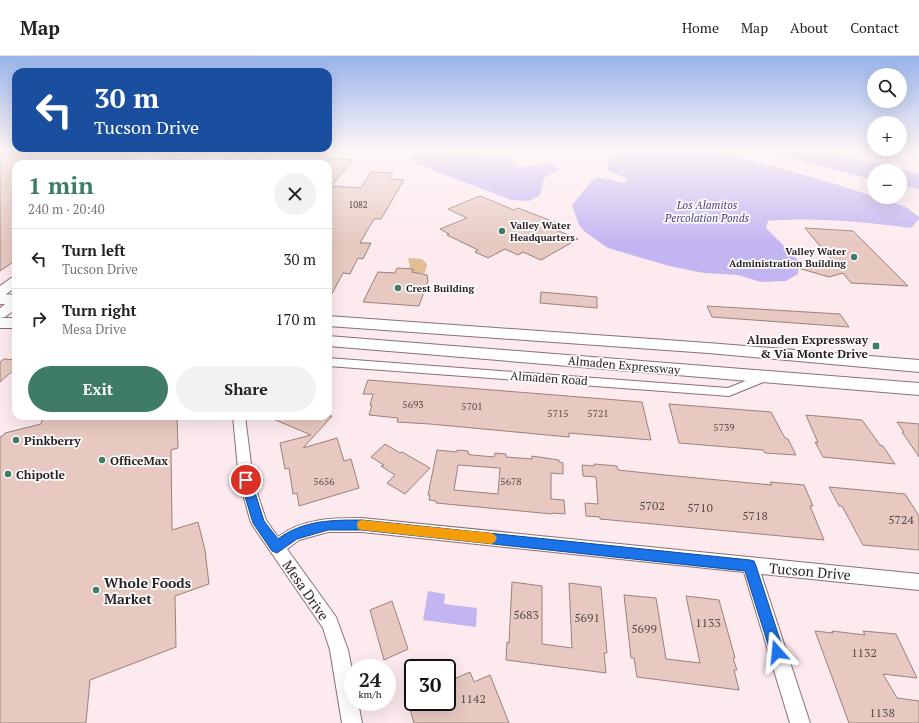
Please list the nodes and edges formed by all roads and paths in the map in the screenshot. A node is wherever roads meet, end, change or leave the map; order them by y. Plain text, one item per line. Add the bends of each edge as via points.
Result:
1 (12, 284) edge
2 (0, 292) edge
3 (0, 299) edge
4 (12, 301) edge
5 (12, 305) edge
6 (0, 314) edge
7 (332, 322) edge
8 (0, 323) edge
9 (12, 323) edge
10 (332, 341) edge
11 (332, 362) edge
12 (919, 366) edge
13 (767, 376) junction
14 (910, 388) edge
15 (919, 394) edge
16 (239, 420) edge
17 (277, 548) junction
18 (750, 566) junction
19 (919, 582) edge
20 (352, 723) edge
21 (800, 723) edge

1 - 2 main road
3 - 4 main road
5 - 6 main road
7 - 12 main road, Almaden Expressway via 708,348
8 - 9 main road
10 - 13 main road, Almaden Expressway
11 - 13 street, Almaden Road via 729,392
13 - 14 main road, Almaden Expressway
14 - 15 main road, Almaden Expressway
16 - 17 street, Mesa Drive via 246,480 259,523
17 - 18 street, Tucson Drive via 294,534 328,525 362,525
17 - 20 street, Mesa Drive via 330,623 339,650
18 - 19 street, Tucson Drive
18 - 21 street

